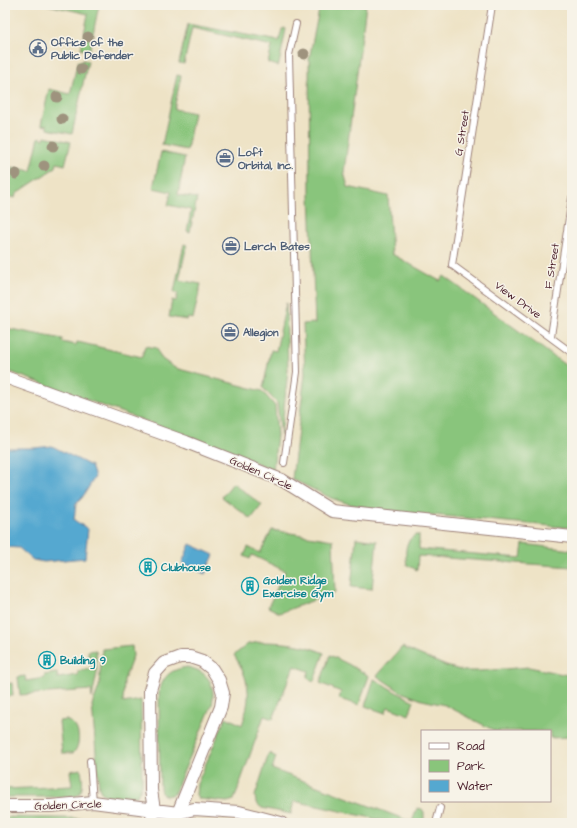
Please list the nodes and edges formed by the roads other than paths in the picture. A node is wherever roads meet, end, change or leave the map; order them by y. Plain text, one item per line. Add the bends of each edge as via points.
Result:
1 (492, 5) edge
2 (296, 24) dead end
3 (572, 198) edge
4 (452, 265) joint
5 (551, 336) junction
6 (572, 353) edge
7 (5, 377) edge
8 (284, 463) dead end
9 (572, 537) edge
10 (90, 761) dead end
11 (93, 802) junction
12 (5, 806) edge
13 (440, 808) dead end
14 (154, 810) junction
15 (177, 818) edge
16 (151, 823) edge
17 (281, 823) edge
18 (436, 823) edge

1 - 4 lane, G Street
2 - 8 lane via 289,55 297,372
3 - 5 lane, F Street
4 - 5 lane, View Drive
5 - 6 lane, View Drive
7 - 9 street, Golden Circle via 179,439 282,480 332,512
10 - 11 lane
11 - 12 street, Golden Circle via 51,806
11 - 14 street, Golden Circle
13 - 18 lane
14 - 15 street, Golden Circle
14 - 15 street via 151,790 150,690 155,673 164,663 180,657 190,657 202,661 212,669 223,693 221,708
14 - 16 street
15 - 17 street, Golden Circle via 194,809 238,812

